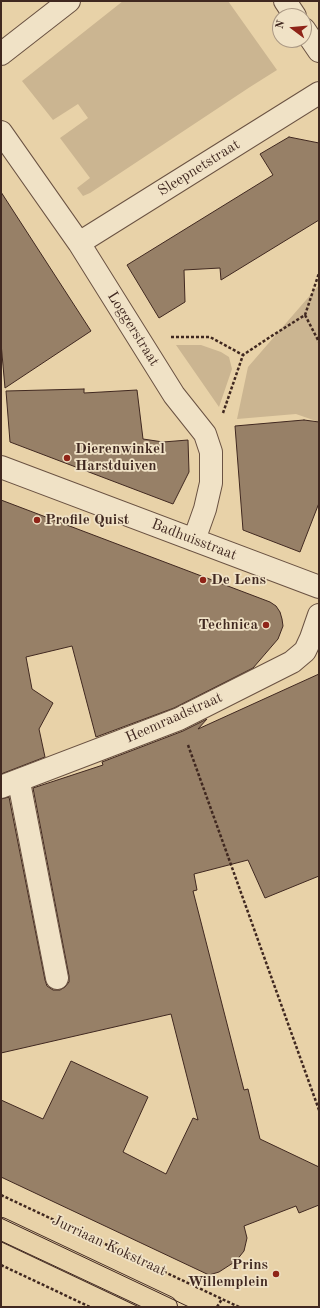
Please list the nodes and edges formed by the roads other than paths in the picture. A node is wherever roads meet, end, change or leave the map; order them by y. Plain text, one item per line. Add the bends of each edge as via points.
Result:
1 (69, 1) edge
2 (312, 41) edge
3 (319, 51) edge
4 (1, 54) edge
5 (319, 93) edge
6 (1, 132) edge
7 (79, 243) junction
8 (1, 467) edge
9 (194, 540) junction
10 (319, 587) edge
11 (319, 615) edge
12 (10, 784) edge
13 (57, 978) dead end
14 (1, 1228) edge
15 (166, 1307) edge

1 - 4 street
2 - 3 street
5 - 7 street, Sleepnetstraat
6 - 7 street, Loggerstraat
7 - 9 street, Loggerstraat via 174,395 205,434 210,452 212,483
8 - 9 street, Badhuisstraat
9 - 10 street, Badhuisstraat
11 - 12 street, Heemraadstraat via 305,651 292,662 179,719
12 - 13 street
14 - 15 main road, Jurriaan Kokstraat

